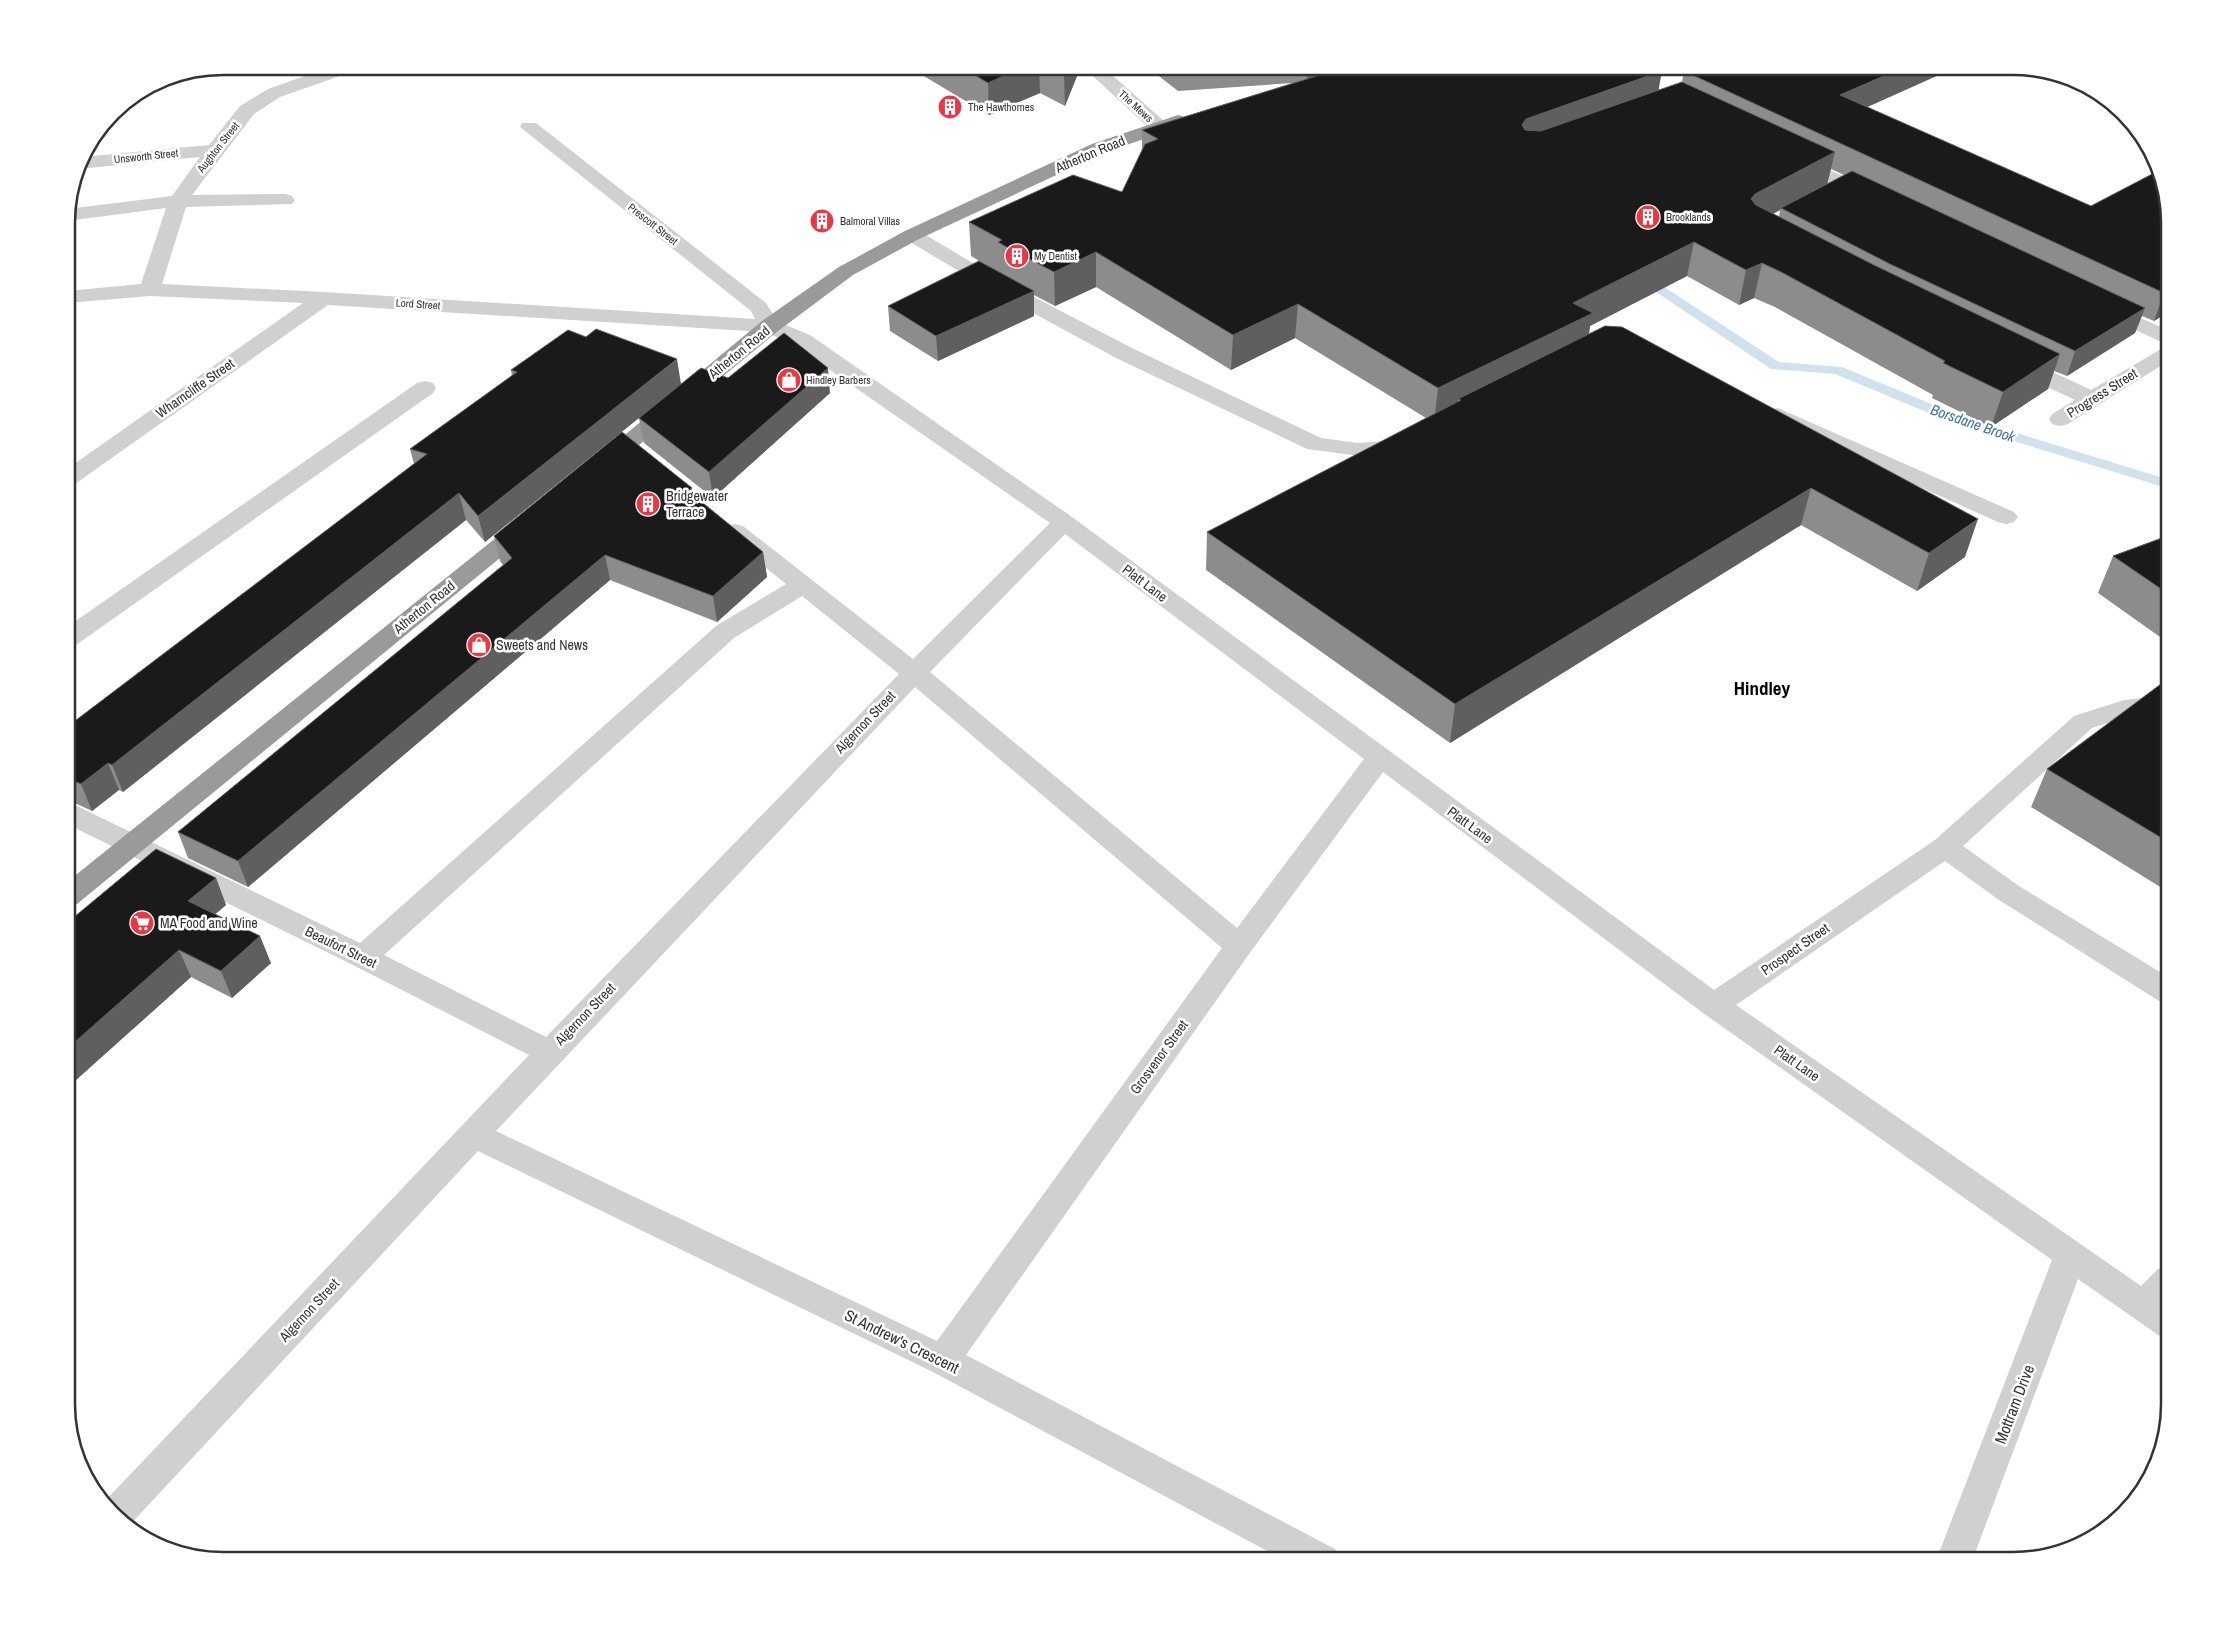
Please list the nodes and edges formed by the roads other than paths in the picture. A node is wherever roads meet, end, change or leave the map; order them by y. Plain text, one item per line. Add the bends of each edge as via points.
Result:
1 (325, 75) edge
2 (1105, 75) edge
3 (1195, 116) edge
4 (1158, 126) junction
5 (529, 127) dead end
6 (215, 150) junction
7 (1775, 151) edge
8 (88, 162) edge
9 (285, 200) dead end
10 (178, 201) junction
11 (1882, 202) edge
12 (75, 214) edge
13 (912, 235) junction
14 (150, 290) junction
15 (75, 296) edge
16 (324, 298) junction
17 (2089, 301) edge
18 (770, 326) junction
19 (2161, 335) edge
20 (1996, 354) edge
21 (2161, 356) edge
22 (425, 388) dead end
23 (2091, 399) junction
24 (1761, 408) edge
25 (2060, 419) dead end
26 (1422, 440) edge
27 (75, 473) edge
28 (588, 475) edge
29 (542, 513) edge
30 (718, 516) edge
31 (2006, 517) dead end
32 (1064, 522) junction
33 (802, 585) junction
34 (75, 633) edge
35 (913, 672) junction
36 (2161, 708) edge
37 (1379, 758) junction
38 (75, 817) edge
39 (131, 844) junction
40 (1945, 847) junction
41 (75, 890) edge
42 (1238, 946) junction
43 (363, 957) junction
44 (2161, 987) edge
45 (1714, 1004) junction
46 (549, 1052) junction
47 (474, 1135) junction
48 (2071, 1254) junction
49 (2161, 1289) edge
50 (2144, 1306) junction
51 (2161, 1318) edge
52 (943, 1360) junction
53 (120, 1510) edge
54 (1305, 1552) edge
55 (1957, 1552) edge

1 - 6 street, Aughton Street via 274,93 247,110
2 - 4 street, The Mews
3 - 4 highway, Atherton Road
4 - 13 highway, Atherton Road via 1099,148
5 - 18 street, Prescott Street via 759,307
6 - 8 street, Unsworth Street
6 - 10 street, Aughton Street
7 - 11 street via 1838,189
9 - 10 street
10 - 12 street
10 - 14 street, Aughton Street
13 - 18 highway, Atherton Road via 846,271
13 - 26 street via 996,285 1124,353 1314,444 1379,451
14 - 15 street, Lord Street
14 - 16 street, Lord Street
16 - 18 street, Lord Street
16 - 27 street, Wharncliffe Street
17 - 19 street
18 - 28 highway, Atherton Road via 634,450
18 - 32 street, Platt Lane via 802,340
20 - 23 street
21 - 23 street, Progress Street
22 - 34 street
23 - 25 street, Progress Street
24 - 31 street
29 - 39 highway, Atherton Road
30 - 33 street
32 - 35 street, Algernon Street
32 - 37 street, Platt Lane
33 - 35 street
33 - 43 street via 726,632
35 - 42 street
35 - 46 street, Algernon Street
36 - 40 street, Prospect Street via 2124,709 2083,722
37 - 42 street, Grosvenor Street
37 - 45 street, Platt Lane
38 - 39 street, Beaufort Street
39 - 41 highway, Atherton Road
39 - 43 street, Beaufort Street
40 - 44 street via 2009,893
40 - 45 street, Prospect Street
42 - 52 street, Grosvenor Street
43 - 46 street, Beaufort Street
45 - 48 street, Platt Lane
46 - 47 street, Algernon Street
47 - 52 street, St Andrew's Crescent
47 - 53 street, Algernon Street
48 - 50 street, Platt Lane
48 - 55 street, Mottram Drive
49 - 50 street
50 - 51 street, Platt Lane
52 - 54 street, St Andrew's Crescent

